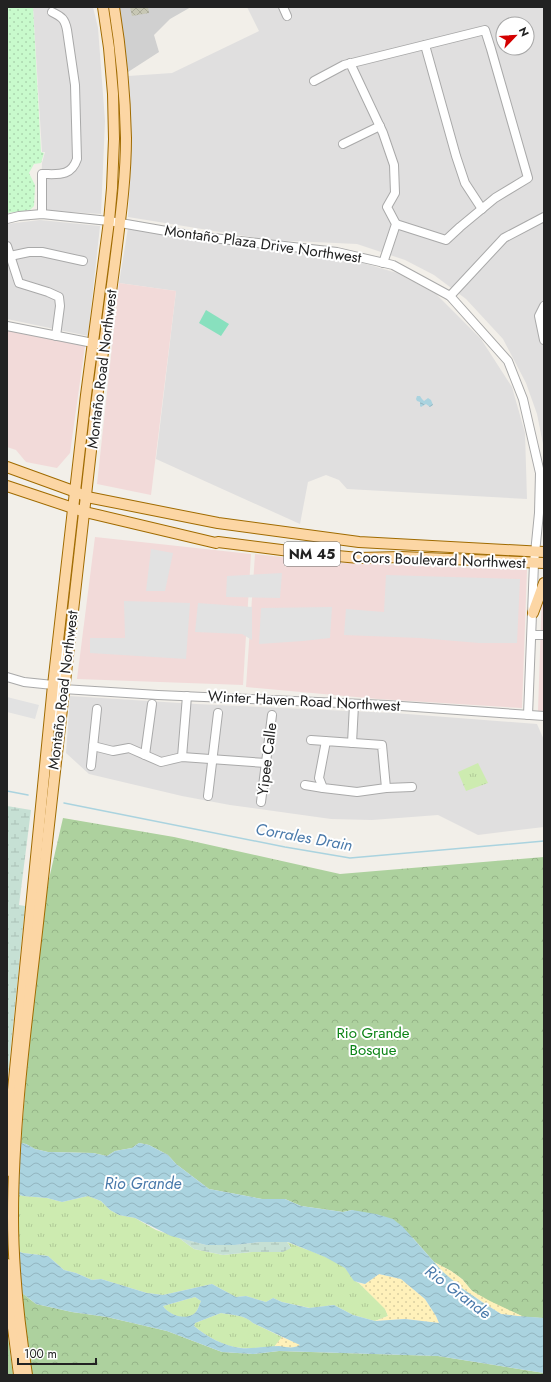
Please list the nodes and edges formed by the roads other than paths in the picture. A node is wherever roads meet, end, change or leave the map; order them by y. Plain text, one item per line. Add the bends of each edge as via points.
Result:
1 (103, 7) edge
2 (114, 7) edge
3 (283, 7) edge
4 (52, 12) dead end
5 (287, 16) dead end
6 (425, 45) junction
7 (350, 63) junction
8 (314, 81) dead end
9 (380, 126) junction
10 (343, 144) dead end
11 (482, 209) junction
12 (42, 214) junction
13 (544, 217) edge
14 (7, 219) edge
15 (109, 221) junction
16 (120, 223) junction
17 (396, 224) junction
18 (7, 246) edge
19 (10, 256) junction
20 (83, 261) dead end
21 (383, 263) junction
22 (450, 296) junction
23 (544, 306) edge
24 (7, 326) edge
25 (56, 336) junction
26 (544, 340) edge
27 (94, 343) junction
28 (105, 345) junction
29 (7, 467) edge
30 (7, 486) edge
31 (76, 492) junction
32 (87, 497) junction
33 (74, 508) junction
34 (85, 512) junction
35 (539, 558) edge
36 (544, 583) edge
37 (533, 613) junction
38 (532, 635) junction
39 (544, 636) edge
40 (59, 638) junction
41 (7, 677) edge
42 (7, 682) edge
43 (53, 685) junction
44 (63, 689) junction
45 (187, 696) junction
46 (52, 699) junction
47 (152, 704) dead end
48 (354, 704) junction
49 (97, 709) dead end
50 (218, 713) dead end
51 (272, 714) dead end
52 (528, 715) junction
53 (544, 716) edge
54 (58, 737) junction
55 (311, 740) dead end
56 (326, 741) junction
57 (352, 743) junction
58 (93, 746) junction
59 (145, 755) junction
60 (182, 757) junction
61 (213, 759) junction
62 (266, 763) junction
63 (91, 766) dead end
64 (305, 785) dead end
65 (412, 787) dead end
66 (323, 788) junction
67 (386, 788) junction
68 (208, 796) dead end
69 (261, 802) dead end
70 (36, 908) junction
71 (7, 1171) edge
72 (7, 1264) edge
73 (19, 1375) edge
74 (26, 1375) edge

1 - 15 main road, Montaño Road Northwest via 109,48 114,139
2 - 16 main road, Montaño Road Northwest via 120,47 126,140
3 - 5 street
4 - 12 street via 62,17 66,24 75,85 77,159 75,166 64,174 42,174
6 - 7 street
6 - 11 street via 465,183
6 - 11 street via 485,30 528,178
7 - 8 street
7 - 9 street
9 - 10 street
9 - 17 street via 394,165 396,194 387,207
11 - 17 street via 446,240
12 - 14 street, Montaño Plaza Drive Northwest
12 - 15 street, Montaño Plaza Drive Northwest
13 - 22 street via 504,238
15 - 16 street, Montaño Plaza Drive Northwest
15 - 27 main road, Montaño Road Northwest
16 - 21 street, Montaño Plaza Drive Northwest via 202,236 337,252
16 - 28 main road, Montaño Road Northwest
17 - 21 street
18 - 19 street
19 - 20 street via 42,252
19 - 25 street via 19,283 58,297 60,306
21 - 22 street, Montaño Plaza Drive Northwest via 393,265
22 - 35 street, Montaño Plaza Drive Northwest via 508,361 523,399 540,473
23 - 26 street via 539,316
24 - 25 street
25 - 27 street
27 - 28 street
27 - 31 main road, Montaño Road Northwest
28 - 32 main road, Montaño Road Northwest
29 - 31 main road, Coors Boulevard Northwest / NM 45
30 - 33 main road, Coors Boulevard Northwest / NM 45
31 - 32 main road, Coors Boulevard Northwest / NM 45
31 - 33 main road, Montaño Road Northwest
32 - 34 main road, Montaño Road Northwest
32 - 35 main road, Coors Boulevard Northwest / NM 45 via 218,523 359,542
33 - 34 main road, Coors Boulevard Northwest / NM 45
33 - 40 main road, Montaño Road Northwest
34 - 35 main road, Coors Boulevard Northwest / NM 45 via 216,543 306,553 360,558
34 - 44 main road, Montaño Road Northwest
35 - 37 street, Montaño Plaza Drive Northwest
36 - 37 main road
37 - 38 street, Montaño Plaza Drive Northwest
38 - 39 street
38 - 52 street, Montaño Plaza Drive Northwest
40 - 43 main road, Montaño Road Northwest
40 - 44 street via 62,651 59,685
41 - 43 street via 24,682
42 - 46 street via 48,690
43 - 46 main road, Montaño Road Northwest
43 - 54 street via 57,692
44 - 45 street, Winter Haven Road Northwest
44 - 54 main road, Montaño Road Northwest
45 - 48 street, Winter Haven Road Northwest
45 - 60 street
46 - 70 main road, Montaño Road Northwest
47 - 59 street
48 - 52 street, Winter Haven Road Northwest
48 - 57 street
49 - 58 street
50 - 61 street
51 - 62 street, Yipee Calle
52 - 53 street, Winter Haven Road Northwest
54 - 70 main road, Montaño Road Northwest
55 - 56 street
56 - 57 street
56 - 66 street via 318,778
57 - 67 street via 382,745
58 - 59 street via 113,751 129,748
58 - 63 street
59 - 60 street via 161,762
60 - 61 street
61 - 62 street
61 - 68 street
62 - 69 street, Yipee Calle
64 - 66 street
65 - 67 street
66 - 67 street via 357,792
70 - 71 main road, Montaño Road Northwest via 12,1100
70 - 74 main road, Montaño Road Northwest via 19,1101 13,1210 15,1272
72 - 73 main road

